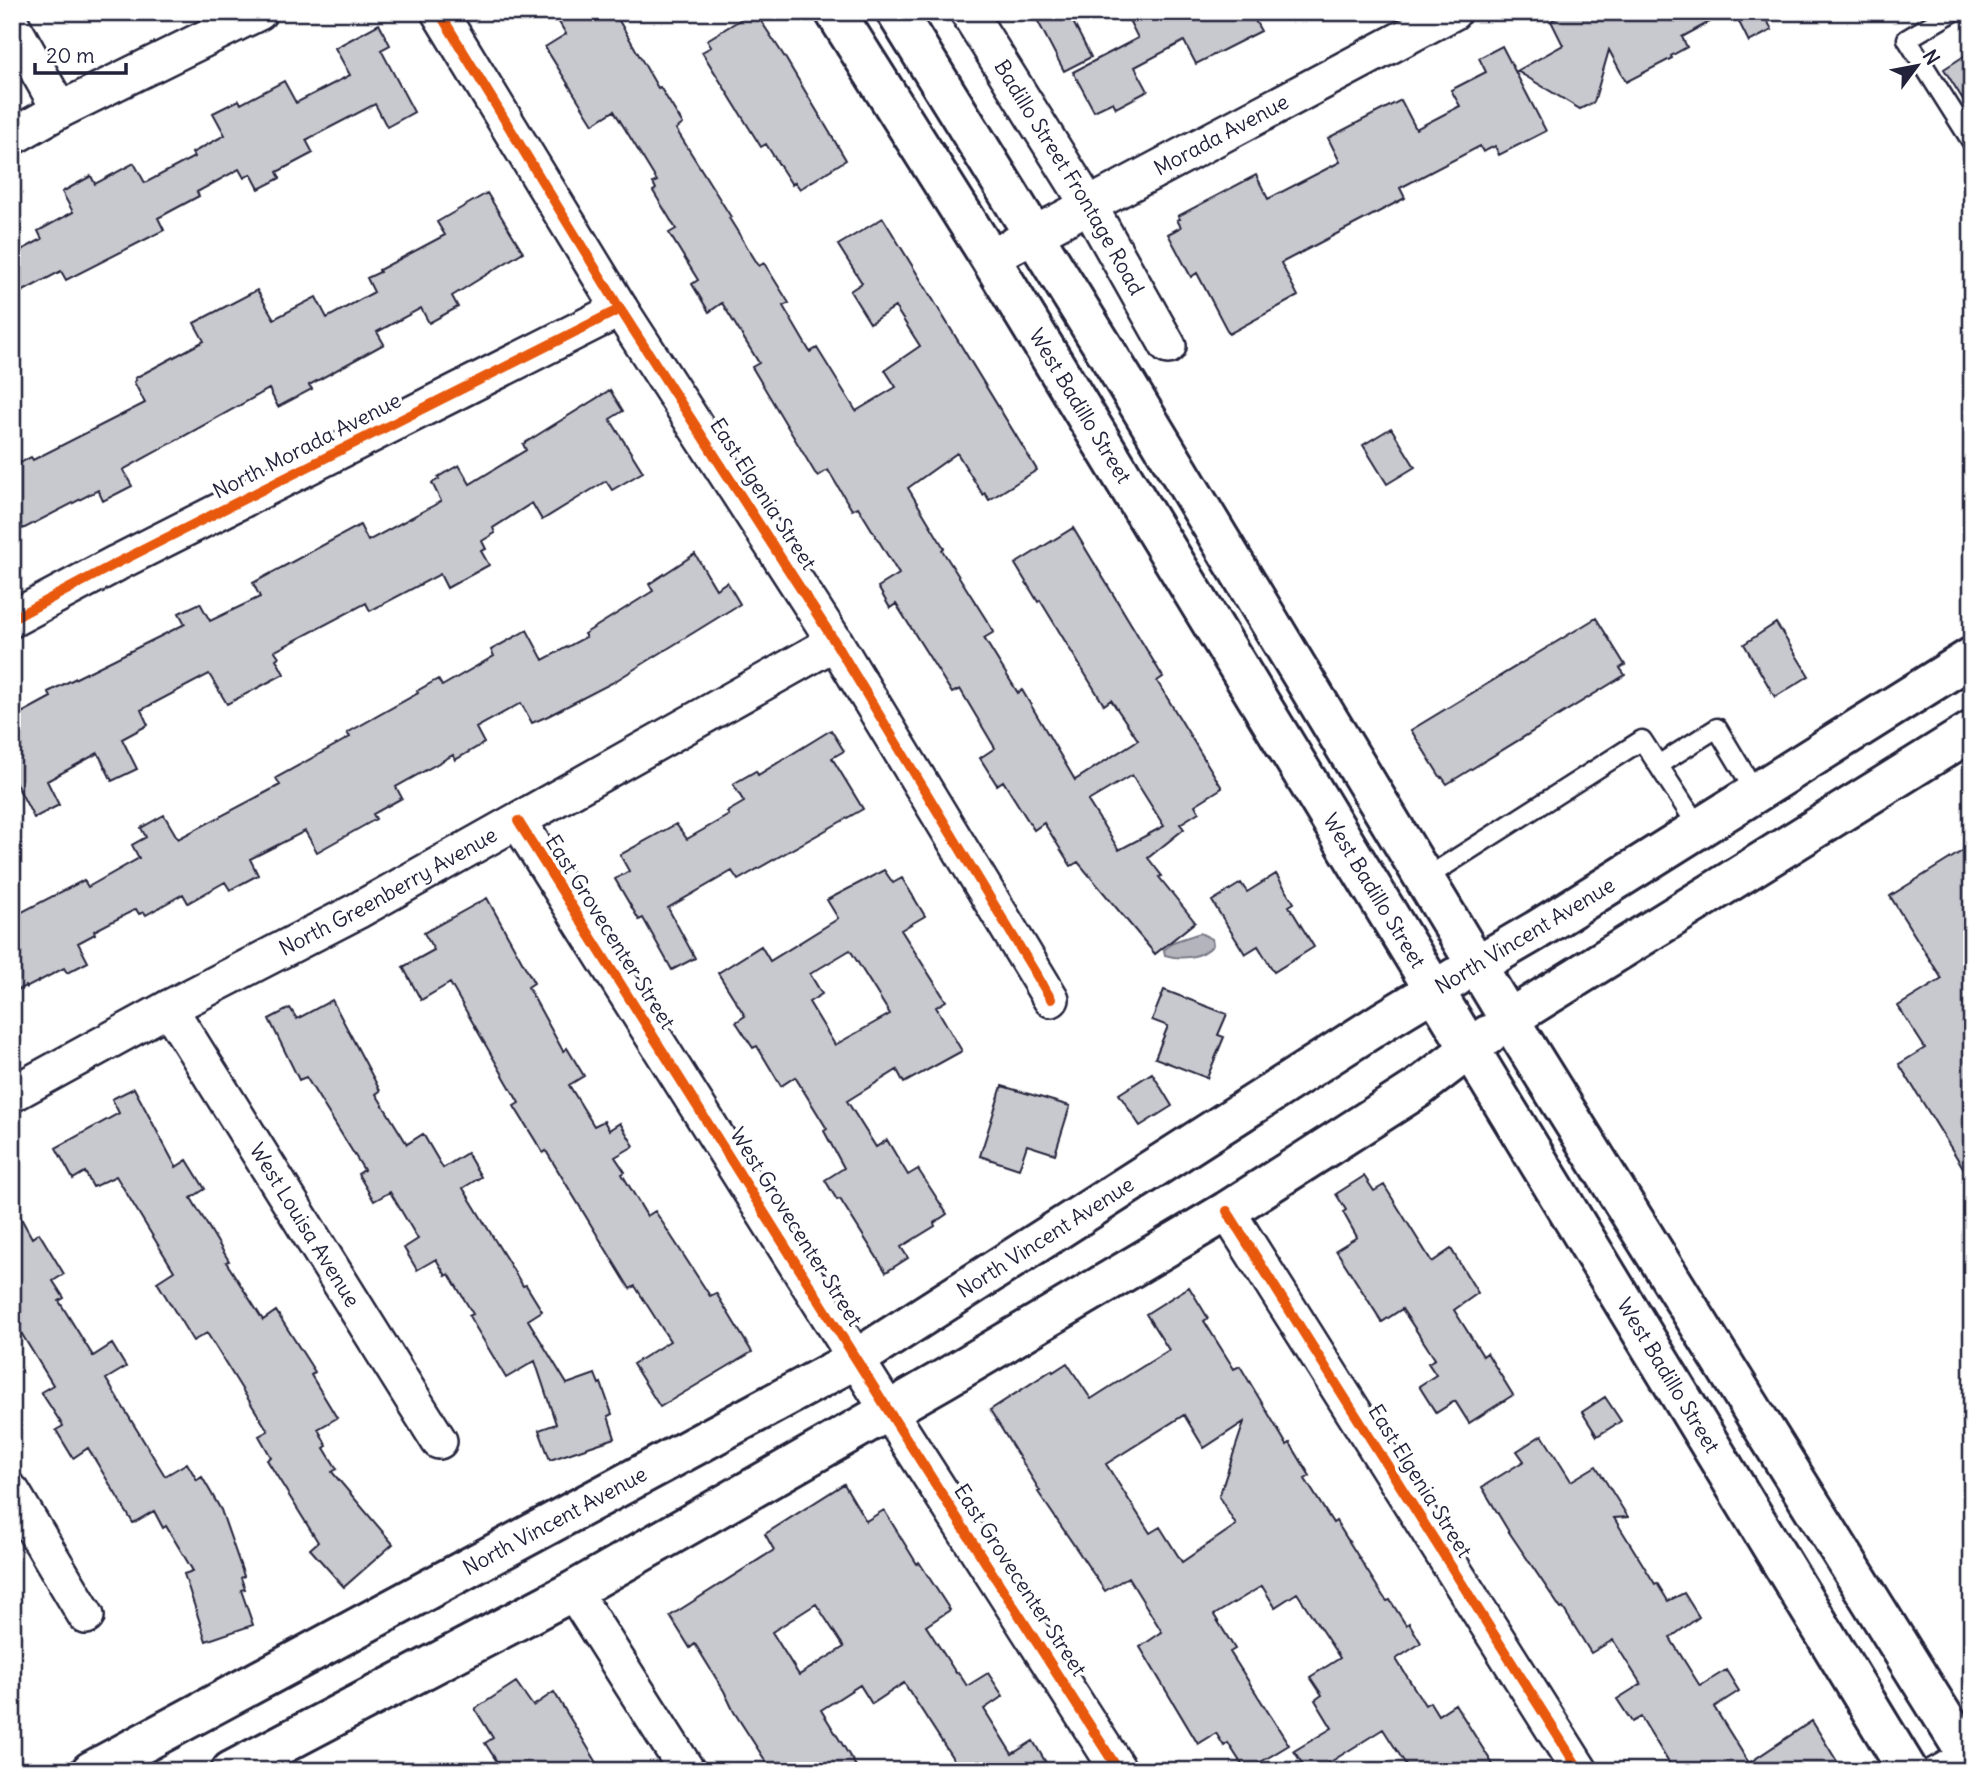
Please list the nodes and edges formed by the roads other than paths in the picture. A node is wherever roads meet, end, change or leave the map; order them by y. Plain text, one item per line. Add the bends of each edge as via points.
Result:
1 (259, 12) edge
2 (439, 12) edge
3 (835, 12) edge
4 (896, 12) edge
5 (968, 12) edge
6 (1454, 12) edge
7 (1953, 12) edge
8 (12, 25) edge
9 (60, 110) junction
10 (12, 137) edge
11 (1972, 142) edge
12 (1088, 204) junction
13 (1032, 234) junction
14 (990, 258) junction
15 (620, 309) junction
16 (1168, 346) dead end
17 (12, 620) edge
18 (835, 642) junction
19 (1972, 657) edge
20 (1972, 731) edge
21 (1658, 765) junction
22 (1756, 793) junction
23 (518, 821) junction
24 (1699, 828) junction
25 (1424, 879) junction
26 (1477, 965) junction
27 (1433, 991) junction
28 (1051, 999) dead end
29 (169, 1008) junction
30 (1509, 1019) junction
31 (1469, 1050) junction
32 (670, 1064) joint
33 (12, 1094) edge
34 (1227, 1212) junction
35 (856, 1359) junction
36 (888, 1410) junction
37 (439, 1441) dead end
38 (12, 1492) edge
39 (573, 1591) junction
40 (86, 1616) dead end
41 (1969, 1753) edge
42 (91, 1771) edge
43 (231, 1771) edge
44 (687, 1771) edge
45 (1119, 1771) edge
46 (1580, 1771) edge
47 (1908, 1771) edge
48 (1927, 1771) edge

1 - 9 street
2 - 15 street, East Elgenia Street
3 - 14 main road, West Badillo Street
4 - 13 main road
5 - 12 street, Badillo Street Frontage Road
6 - 12 street, Morada Avenue
7 - 11 lane via 1907,39
8 - 9 street
9 - 10 street
12 - 13 street, Morada Avenue
12 - 16 street, Badillo Street Frontage Road
13 - 14 street, Morada Avenue
13 - 25 main road
14 - 27 main road, West Badillo Street
15 - 17 street, North Morada Avenue
15 - 18 street, East Elgenia Street
18 - 23 street, North Greenberry Avenue
18 - 28 street, East Elgenia Street
19 - 22 main road, North Vincent Avenue
20 - 30 main road
21 - 22 lane via 1717,728
21 - 24 lane
21 - 25 lane via 1642,740
22 - 24 main road, North Vincent Avenue
23 - 29 street, North Greenberry Avenue
23 - 32 street, East Grovecenter Street
24 - 26 main road, North Vincent Avenue
25 - 26 main road
26 - 27 main road, North Vincent Avenue
26 - 30 main road
27 - 31 main road, West Badillo Street
27 - 35 main road, North Vincent Avenue
29 - 33 street, North Greenberry Avenue
29 - 37 street, West Louisa Avenue
30 - 31 main road
30 - 41 main road
31 - 34 main road via 1418,1089
31 - 47 main road, West Badillo Street
32 - 35 street, West Grovecenter Street
34 - 36 main road
34 - 46 street, East Elgenia Street
35 - 36 street, West Grovecenter Street
35 - 42 main road, North Vincent Avenue
36 - 39 main road
36 - 45 street, East Grovecenter Street
38 - 40 street
39 - 43 main road
39 - 44 street
41 - 48 lane

